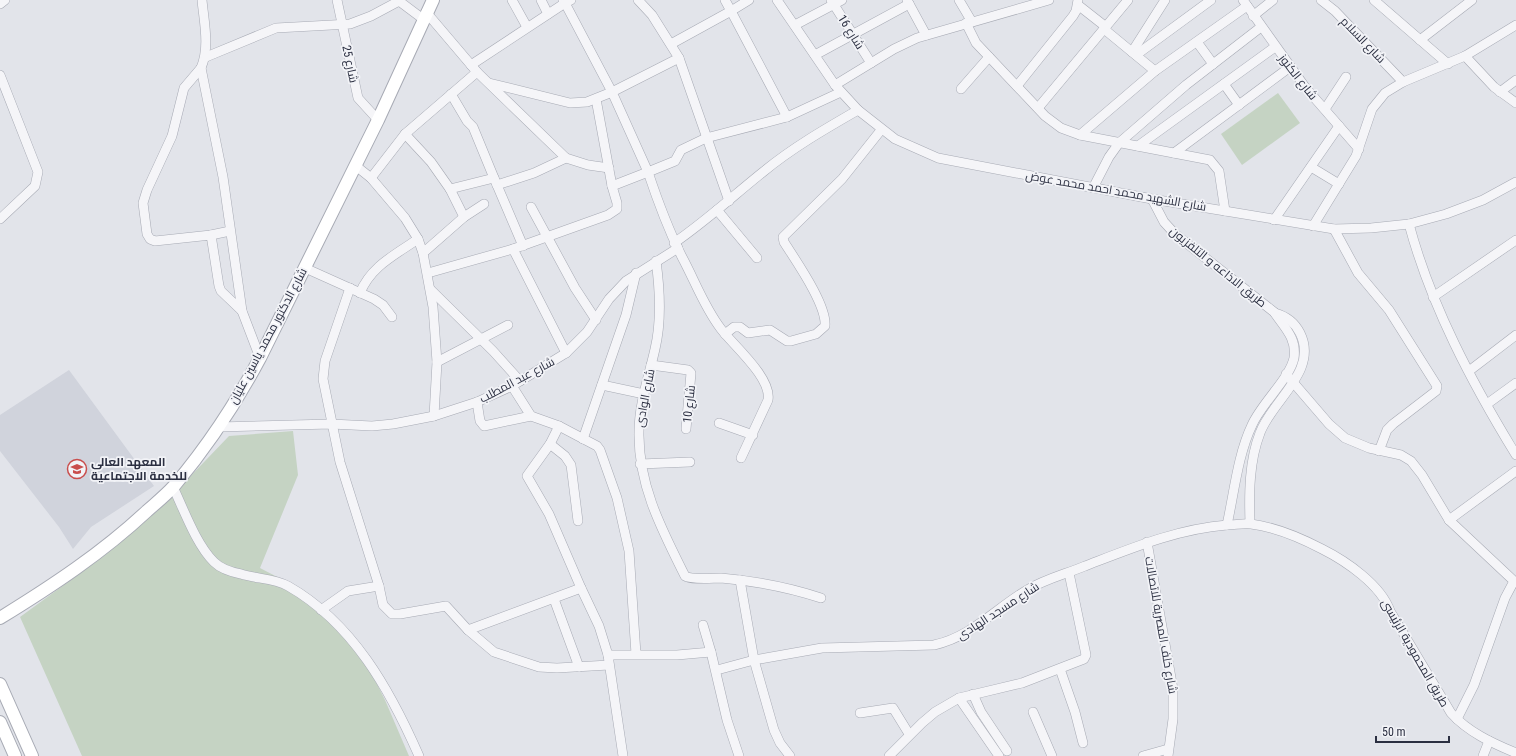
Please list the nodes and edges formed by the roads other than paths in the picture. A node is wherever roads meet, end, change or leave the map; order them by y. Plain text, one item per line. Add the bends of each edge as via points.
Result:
1 (5, 0) edge
2 (202, 0) edge
3 (337, 0) edge
4 (432, 0) edge
5 (512, 0) edge
6 (541, 0) edge
7 (638, 0) edge
8 (724, 0) edge
9 (749, 0) edge
10 (777, 0) edge
11 (842, 0) edge
12 (959, 0) edge
13 (1014, 0) edge
14 (1050, 0) edge
15 (1128, 0) edge
16 (1165, 0) edge
17 (1211, 0) edge
18 (1273, 0) edge
19 (1321, 0) edge
20 (1374, 0) edge
21 (1472, 0) edge
22 (566, 1) edge
23 (833, 2) edge
24 (908, 2) edge
25 (1078, 2) edge
26 (1245, 3) edge
27 (0, 4) edge
28 (1018, 9) junction
29 (731, 11) junction
30 (548, 14) junction
31 (425, 16) junction
32 (1253, 16) junction
33 (969, 22) junction
34 (342, 25) junction
35 (795, 25) junction
36 (1516, 25) edge
37 (527, 27) junction
38 (1261, 27) junction
39 (1105, 28) junction
40 (853, 35) junction
41 (926, 35) junction
42 (1420, 40) junction
43 (1197, 42) junction
44 (672, 44) junction
45 (1275, 47) junction
46 (1134, 54) junction
47 (815, 55) junction
48 (1466, 56) junction
49 (206, 57) junction
50 (989, 57) junction
51 (679, 58) junction
52 (871, 63) junction
53 (1213, 64) junction
54 (1448, 64) junction
55 (1290, 67) junction
56 (201, 68) junction
57 (474, 68) junction
58 (1155, 71) junction
59 (0, 75) edge
60 (1346, 77) dead end
61 (1516, 80) edge
62 (1403, 82) junction
63 (489, 83) junction
64 (1224, 84) junction
65 (1016, 86) junction
66 (838, 88) junction
67 (961, 89) dead end
68 (612, 92) junction
69 (1500, 92) junction
70 (451, 94) junction
71 (596, 99) junction
72 (1516, 103) edge
73 (1239, 105) junction
74 (1038, 108) junction
75 (1325, 109) junction
76 (858, 110) junction
77 (787, 117) junction
78 (378, 120) junction
79 (1339, 126) junction
80 (882, 130) junction
81 (405, 134) junction
82 (1080, 135) junction
83 (706, 138) junction
84 (1119, 143) junction
85 (1138, 146) junction
86 (1359, 149) junction
87 (1174, 153) junction
88 (566, 158) junction
89 (356, 166) junction
90 (1311, 167) junction
91 (609, 168) junction
92 (648, 172) junction
93 (371, 178) junction
94 (495, 182) junction
95 (1516, 182) edge
96 (1339, 184) junction
97 (612, 186) junction
98 (1093, 188) junction
99 (450, 189) junction
100 (1152, 198) junction
101 (729, 202) junction
102 (484, 204) dead end
103 (531, 207) dead end
104 (717, 210) junction
105 (1225, 211) junction
106 (464, 217) junction
107 (0, 219) edge
108 (1274, 220) junction
109 (1409, 224) junction
110 (1313, 226) junction
111 (1334, 229) junction
112 (230, 231) junction
113 (211, 235) junction
114 (547, 237) junction
115 (418, 239) junction
116 (1516, 240) edge
117 (523, 246) junction
118 (676, 246) junction
119 (513, 249) junction
120 (423, 253) junction
121 (757, 258) dead end
122 (656, 261) junction
123 (305, 268) junction
124 (428, 273) junction
125 (636, 273) junction
126 (350, 288) junction
127 (431, 290) junction
128 (360, 293) junction
129 (1433, 298) junction
130 (242, 311) junction
131 (1274, 312) junction
132 (392, 317) dead end
133 (596, 320) junction
134 (508, 325) dead end
135 (725, 334) junction
136 (1516, 335) edge
137 (480, 340) junction
138 (566, 353) junction
139 (260, 358) junction
140 (437, 362) junction
141 (651, 365) junction
142 (1469, 371) junction
143 (1286, 374) junction
144 (1294, 381) junction
145 (516, 383) junction
146 (1516, 383) edge
147 (602, 385) junction
148 (644, 394) junction
149 (478, 402) junction
150 (1487, 404) junction
151 (434, 416) junction
152 (531, 416) junction
153 (719, 423) dead end
154 (331, 424) junction
155 (558, 426) junction
156 (218, 428) junction
157 (686, 429) dead end
158 (753, 435) junction
159 (583, 439) junction
160 (550, 444) junction
161 (1379, 451) junction
162 (1516, 455) edge
163 (742, 458) dead end
164 (690, 462) dead end
165 (640, 464) junction
166 (1516, 471) edge
167 (173, 487) junction
168 (1449, 520) junction
169 (578, 521) dead end
170 (1250, 523) junction
171 (1227, 525) junction
172 (1147, 542) junction
173 (1069, 573) junction
174 (1515, 579) edge
175 (740, 580) junction
176 (379, 586) junction
177 (581, 588) junction
178 (1512, 594) edge
179 (554, 598) junction
180 (821, 598) dead end
181 (321, 610) junction
182 (0, 618) edge
183 (703, 625) dead end
184 (468, 630) junction
185 (711, 652) junction
186 (636, 654) junction
187 (608, 655) junction
188 (754, 660) junction
189 (609, 665) junction
190 (579, 667) junction
191 (1060, 669) junction
192 (717, 670) junction
193 (0, 684) edge
194 (973, 694) junction
195 (959, 698) junction
196 (1034, 712) dead end
197 (860, 713) dead end
198 (1456, 719) junction
199 (0, 722) edge
200 (909, 734) junction
201 (1489, 741) junction
202 (1083, 743) dead end
203 (5, 744) edge
204 (1168, 753) edge
205 (1516, 753) edge
206 (1003, 754) edge
207 (15, 756) edge
208 (32, 756) edge
209 (419, 756) edge
210 (623, 756) edge
211 (739, 756) edge
212 (790, 756) edge
213 (889, 756) edge
214 (1052, 756) edge
215 (1143, 756) edge
216 (1483, 756) edge

1 - 27 street
2 - 49 street
3 - 34 street, شارع 25
4 - 31 main road, شارع الدكتور محمد ياسين عليان
5 - 37 street
6 - 30 street
7 - 44 street
8 - 29 street
9 - 29 street
10 - 35 street, شارع الشهيد محمد احمد محمد عوض
11 - 23 street
12 - 33 street
13 - 28 street
14 - 28 street
15 - 39 street
16 - 46 street
17 - 46 street
18 - 32 street
19 - 62 street, شارع السلام via 1335,11
20 - 42 street
21 - 42 street
22 - 30 street
22 - 68 street
23 - 35 street
23 - 40 street, شارع 16
24 - 40 street
24 - 41 street
25 - 39 street
25 - 65 street via 1073,16
26 - 32 street, شارع الكنوز
26 - 43 street
28 - 33 street
29 - 44 street
29 - 77 street
30 - 37 street
31 - 34 street via 398,1 364,20
31 - 57 street
31 - 78 main road, شارع الدكتور محمد ياسين عليان
32 - 38 street, شارع الكنوز
33 - 41 street
33 - 50 street via 973,38
34 - 49 street via 276,28
34 - 78 street, شارع 25 via 358,98
35 - 47 street, شارع الشهيد محمد احمد محمد عوض
36 - 48 street
37 - 57 street
38 - 45 street, شارع الكنوز
38 - 53 street
39 - 46 street
39 - 74 street
40 - 47 street
40 - 52 street, شارع 16
41 - 52 street via 901,45
42 - 54 street
43 - 53 street
43 - 58 street
44 - 51 street
45 - 55 street, شارع الكنوز
45 - 64 street
46 - 58 street
47 - 66 street, شارع الشهيد محمد احمد محمد عوض
48 - 54 street
48 - 69 street
49 - 56 street
50 - 65 street
50 - 67 street
51 - 68 street
51 - 83 street
52 - 66 street
53 - 84 street
54 - 62 street
55 - 73 street
55 - 75 street, شارع الكنوز
56 - 112 street via 223,177
56 - 113 street via 184,88 172,136 147,190 144,203 147,234 150,239 155,241
57 - 63 street
57 - 70 street
58 - 82 street
59 - 107 street via 38,172 35,186
60 - 75 street
61 - 69 street
62 - 86 street via 1378,100 1368,119
63 - 71 street via 570,104
63 - 88 street
64 - 73 street
64 - 85 street
65 - 74 street
66 - 76 street, شارع الشهيد محمد احمد محمد عوض
66 - 77 street
68 - 71 street
68 - 92 street
69 - 72 street
70 - 81 street
70 - 94 street via 467,121 473,126
71 - 91 street
73 - 87 street
74 - 82 street via 1061,128
75 - 79 street, شارع الكنوز
76 - 80 street, شارع الشهيد محمد احمد محمد عوض
76 - 101 street, شارع عبد المطلب via 799,145
77 - 83 street
78 - 89 main road, شارع الدكتور محمد ياسين عليان
79 - 86 street, شارع الكنوز
79 - 90 street
80 - 98 street, شارع الشهيد محمد احمد محمد عوض via 909,146 938,158
80 - 135 street via 842,179 783,237 805,274 826,319 825,326 816,334 791,341 770,330 752,333 734,327
81 - 93 street
81 - 99 street via 431,162
82 - 84 street
83 - 92 street via 681,150 675,161
83 - 101 street
84 - 85 street
84 - 98 street
85 - 87 street
86 - 96 street
87 - 105 street via 1206,158 1214,163 1220,175
88 - 91 street
88 - 94 street via 534,173
89 - 93 street
89 - 123 main road, شارع الدكتور محمد ياسين عليان
90 - 96 street
90 - 108 street
91 - 97 street
92 - 97 street
92 - 118 street
93 - 115 street via 405,218
94 - 99 street
94 - 117 street
95 - 109 street, شارع الشهيد محمد احمد محمد عوض via 1454,211
96 - 110 street
97 - 114 street via 617,204 614,212
98 - 100 street, شارع الشهيد محمد احمد محمد عوض
99 - 106 street
100 - 105 street, شارع الشهيد محمد احمد محمد عوض
100 - 131 street, طريق الاذاعه و التلفزيون via 1164,222 1175,234
101 - 104 street, شارع عبد المطلب
102 - 106 street
103 - 114 street
104 - 118 street, شارع عبد المطلب
104 - 121 street
105 - 108 street, شارع الشهيد محمد احمد محمد عوض
106 - 120 street
108 - 110 street, شارع الشهيد محمد احمد محمد عوض
109 - 111 street, شارع الشهيد محمد احمد محمد عوض
109 - 129 street via 1419,262
110 - 111 street, شارع الشهيد محمد احمد محمد عوض
111 - 161 street via 1358,273 1389,310 1437,386 1436,391 1389,427
112 - 113 street
112 - 130 street
113 - 130 street via 218,286
114 - 117 street
114 - 133 street
115 - 120 street
115 - 128 street via 373,271 365,280
116 - 129 street
117 - 119 street
118 - 122 street, شارع عبد المطلب
118 - 135 street via 712,318
119 - 124 street
119 - 138 street
120 - 124 street
122 - 125 street, شارع عبد المطلب
122 - 141 street, شارع الوادى via 660,312 656,348
123 - 126 street
123 - 139 main road, شارع الدكتور محمد ياسين عليان
124 - 127 street
125 - 133 street, شارع عبد المطلب via 617,290
125 - 147 street via 626,315
126 - 128 street
126 - 154 street via 323,371
127 - 137 street
127 - 140 street
128 - 132 street via 378,302
129 - 142 street
130 - 139 street
131 - 143 street, طريق الاذاعه و التلفزيون via 1293,342 1294,358
131 - 144 street, طريق الاذاعه و التلفزيون via 1292,322 1302,338 1305,356
133 - 138 street, شارع عبد المطلب
134 - 137 street
135 - 158 street via 760,375 769,394
136 - 142 street
137 - 140 street
137 - 145 street via 494,351
138 - 145 street, شارع عبد المطلب
139 - 156 main road, شارع الدكتور محمد ياسين عليان
140 - 151 street
141 - 148 street, شارع الوادى
141 - 157 street, شارع 10 via 688,370 691,373
142 - 150 street
143 - 144 street
143 - 171 street, طريق الاذاعه و التلفزيون via 1261,408 1248,432
144 - 161 street via 1337,432 1353,442
144 - 170 street, طريق الاذاعه و التلفزيون via 1265,421 1257,441 1250,495
145 - 149 street, شارع عبد المطلب
145 - 152 street
146 - 150 street
147 - 148 street
147 - 159 street
148 - 165 street, شارع الوادى via 638,431
149 - 151 street, شارع عبد المطلب
149 - 152 street via 480,421 484,426
150 - 162 street
151 - 154 street, شارع عبد المطلب via 372,426
152 - 155 street
153 - 158 street
154 - 156 street, شارع عبد المطلب
154 - 176 street via 340,462
155 - 159 street
155 - 160 street
156 - 167 main road, شارع الدكتور محمد ياسين عليان
158 - 163 street
159 - 186 street via 600,450 624,526 632,587
160 - 169 street via 565,456 571,465
160 - 177 street via 529,471 527,479 549,514
161 - 168 street via 1411,461
164 - 165 street
165 - 175 street, شارع الوادى via 647,492 662,530 685,576
166 - 168 street
167 - 181 street via 194,530 214,562 225,570 287,585
167 - 182 main road, شارع الدكتور محمد ياسين عليان via 128,528 64,578
168 - 174 street
170 - 171 street, شارع مسجد الهادى
170 - 198 street, طريق المحمودية الرئيسى via 1314,544 1365,578 1386,600 1445,705
171 - 172 street, شارع مسجد الهادى via 1186,531
172 - 173 street, شارع مسجد الهادى
172 - 204 street, شارع خلف المصرية للاتصالات via 1173,689 1173,719
173 - 188 street, شارع مسجد الهادى via 1026,590 973,629 948,642 822,648
173 - 191 street via 1086,655 1084,659
174 - 178 street
175 - 180 street via 796,590
175 - 188 street
176 - 181 street via 348,591
176 - 184 street via 383,604 392,614 446,606
177 - 179 street
177 - 187 street
178 - 198 street via 1474,685
179 - 184 street
179 - 190 street
181 - 209 street via 349,636 372,666
183 - 185 street
184 - 190 street via 494,652 518,661 539,667
185 - 186 street via 677,655
185 - 192 street
186 - 187 street
187 - 189 street
188 - 192 street, شارع مسجد الهادى
188 - 212 street via 774,730
189 - 190 street
189 - 210 street
191 - 194 street via 1022,683
191 - 202 street
192 - 211 street via 727,720
193 - 208 main road
194 - 195 street
194 - 206 street
195 - 200 street via 935,712
195 - 206 street
196 - 214 street
197 - 200 street via 893,708
198 - 201 street, طريق المحمودية الرئيسى
199 - 203 main road
200 - 213 street
201 - 205 street, طريق المحمودية الرئيسى
201 - 216 street
203 - 207 main road
204 - 215 street

